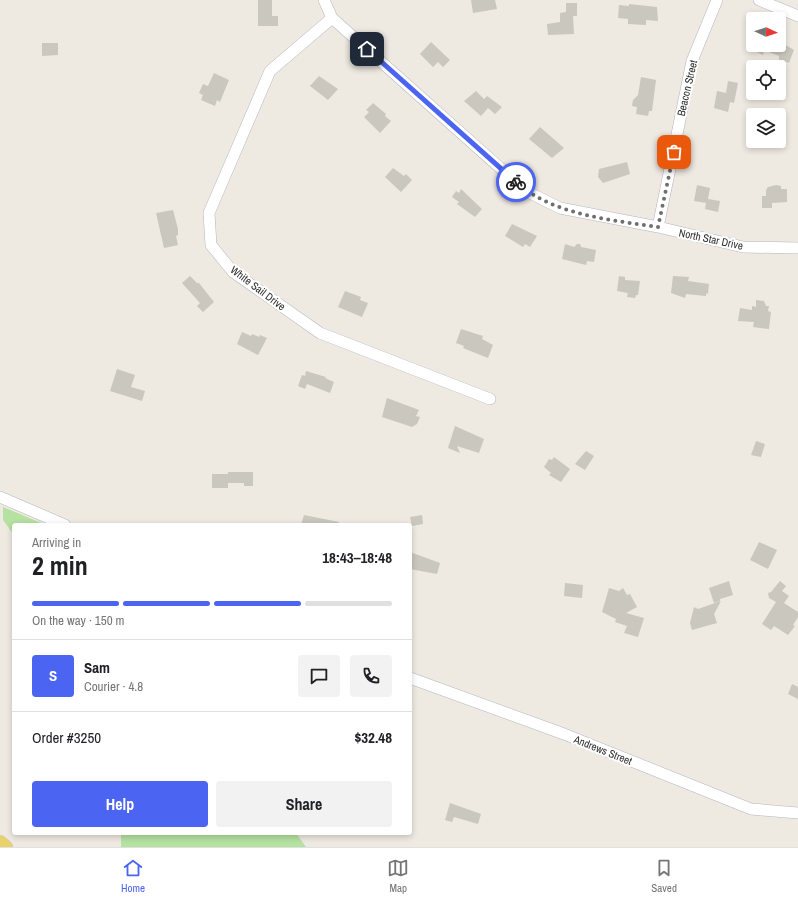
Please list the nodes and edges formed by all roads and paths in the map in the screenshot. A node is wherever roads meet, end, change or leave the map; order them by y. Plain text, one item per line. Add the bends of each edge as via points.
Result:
1 (324, 0) edge
2 (717, 0) edge
3 (759, 0) edge
4 (798, 16) edge
5 (332, 18) junction
6 (658, 227) junction
7 (798, 248) edge
8 (490, 398) dead end
9 (0, 497) edge
10 (60, 523) edge
11 (412, 679) edge
12 (798, 814) edge
13 (0, 842) edge
14 (6, 847) edge

1 - 5 street, North Star Drive
2 - 6 street, Beacon Street via 692,61
3 - 4 street
5 - 6 street, North Star Drive via 526,191 560,208
5 - 8 street, White Sail Drive via 270,71 209,213 212,245 233,272 320,333
6 - 7 street, North Star Drive via 744,247
9 - 10 street
11 - 12 street, Andrews Street via 564,734 751,808
13 - 14 main road

